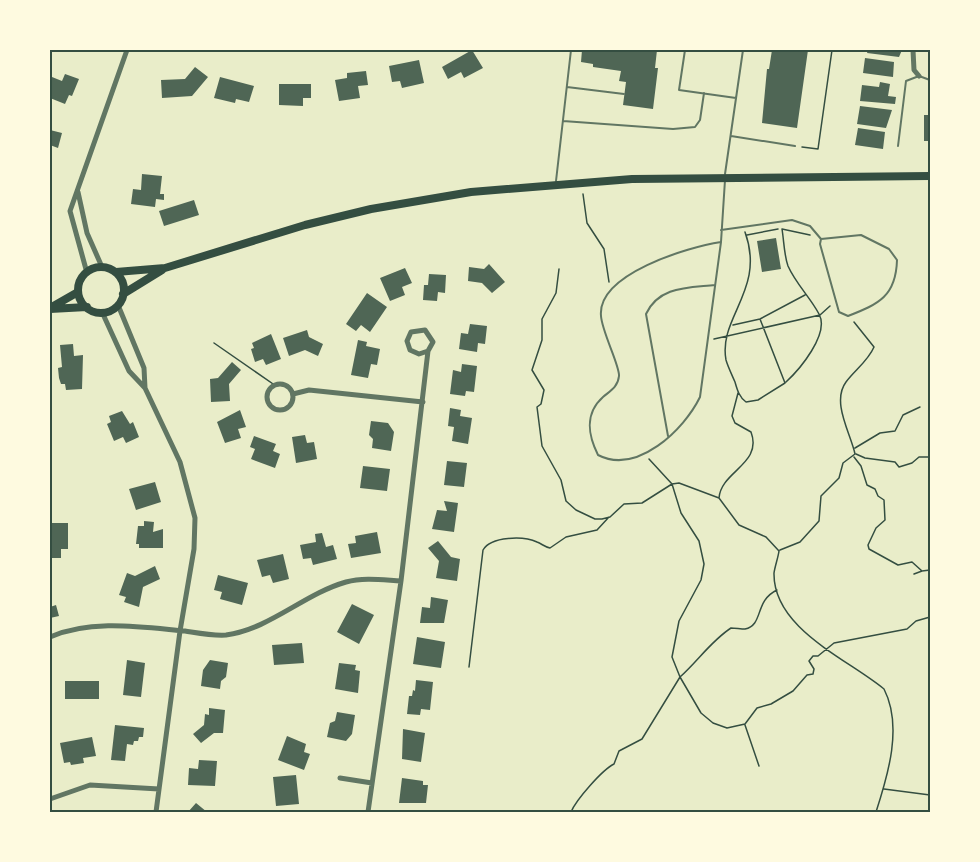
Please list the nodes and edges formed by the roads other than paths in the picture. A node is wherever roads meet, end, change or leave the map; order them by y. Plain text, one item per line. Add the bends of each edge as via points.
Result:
1 (128, 50) edge
2 (571, 50) edge
3 (684, 50) edge
4 (743, 50) edge
5 (913, 50) edge
6 (919, 76) junction
7 (930, 80) edge
8 (567, 87) junction
9 (704, 93) junction
10 (624, 94) dead end
11 (736, 98) junction
12 (563, 121) junction
13 (731, 136) junction
14 (795, 146) road end
15 (898, 146) dead end
16 (930, 176) edge
17 (725, 177) junction
18 (556, 184) junction
19 (78, 190) junction
20 (722, 230) junction
21 (821, 239) junction
22 (721, 242) junction
23 (102, 267) junction
24 (165, 268) junction
25 (116, 272) junction
26 (87, 273) junction
27 (715, 285) junction
28 (78, 292) junction
29 (123, 294) junction
30 (118, 305) junction
31 (87, 307) junction
32 (50, 309) edge
33 (102, 312) junction
34 (428, 351) junction
35 (145, 388) junction
36 (293, 394) junction
37 (423, 402) junction
38 (668, 437) junction
39 (401, 581) junction
40 (180, 631) junction
41 (50, 637) edge
42 (340, 778) dead end
43 (372, 783) junction
44 (159, 789) junction
45 (50, 799) edge
46 (156, 813) edge
47 (368, 813) edge

1 - 19 street
2 - 8 lane
3 - 9 lane via 679,90
4 - 11 lane
5 - 6 street via 914,70
6 - 7 lane
6 - 15 lane via 906,81
8 - 10 lane
8 - 12 lane
9 - 11 lane
9 - 12 lane via 700,120 695,127
11 - 13 lane
12 - 18 lane
13 - 14 lane
13 - 17 lane
16 - 17 main road
17 - 18 main road
17 - 20 lane
18 - 24 main road via 471,192 371,209
19 - 23 street via 87,233
19 - 26 street via 70,211
20 - 21 lane via 792,220 810,226
20 - 22 lane
21 - 21 lane via 861,235 889,249 897,260 897,273 884,299 848,316 839,312
22 - 27 lane
22 - 38 lane via 648,265 622,278 608,292 600,314 619,375 616,387 593,409 588,425 598,455 607,459 632,458 645,454
23 - 25 main road
23 - 26 main road
24 - 25 main road
24 - 29 main road
25 - 29 main road
26 - 28 main road
27 - 38 lane via 700,397 693,412
27 - 38 lane via 674,290 654,299 646,314
28 - 31 main road
28 - 32 main road
29 - 30 main road
30 - 33 main road
30 - 35 street via 144,368
31 - 32 main road
31 - 33 main road
33 - 35 street via 129,371
34 - 34 street via 433,342 429,333 421,328 411,332 407,341 410,350 419,354
34 - 37 street
35 - 40 street via 180,462 195,518 194,549
36 - 36 street via 287,386 276,386 268,395 274,408 288,407
36 - 37 street via 309,390
37 - 39 street
39 - 40 street via 347,582 242,631 223,635
39 - 43 street
40 - 41 street via 106,627
40 - 44 street
42 - 43 street
43 - 47 street
44 - 45 street via 90,785
44 - 46 street

